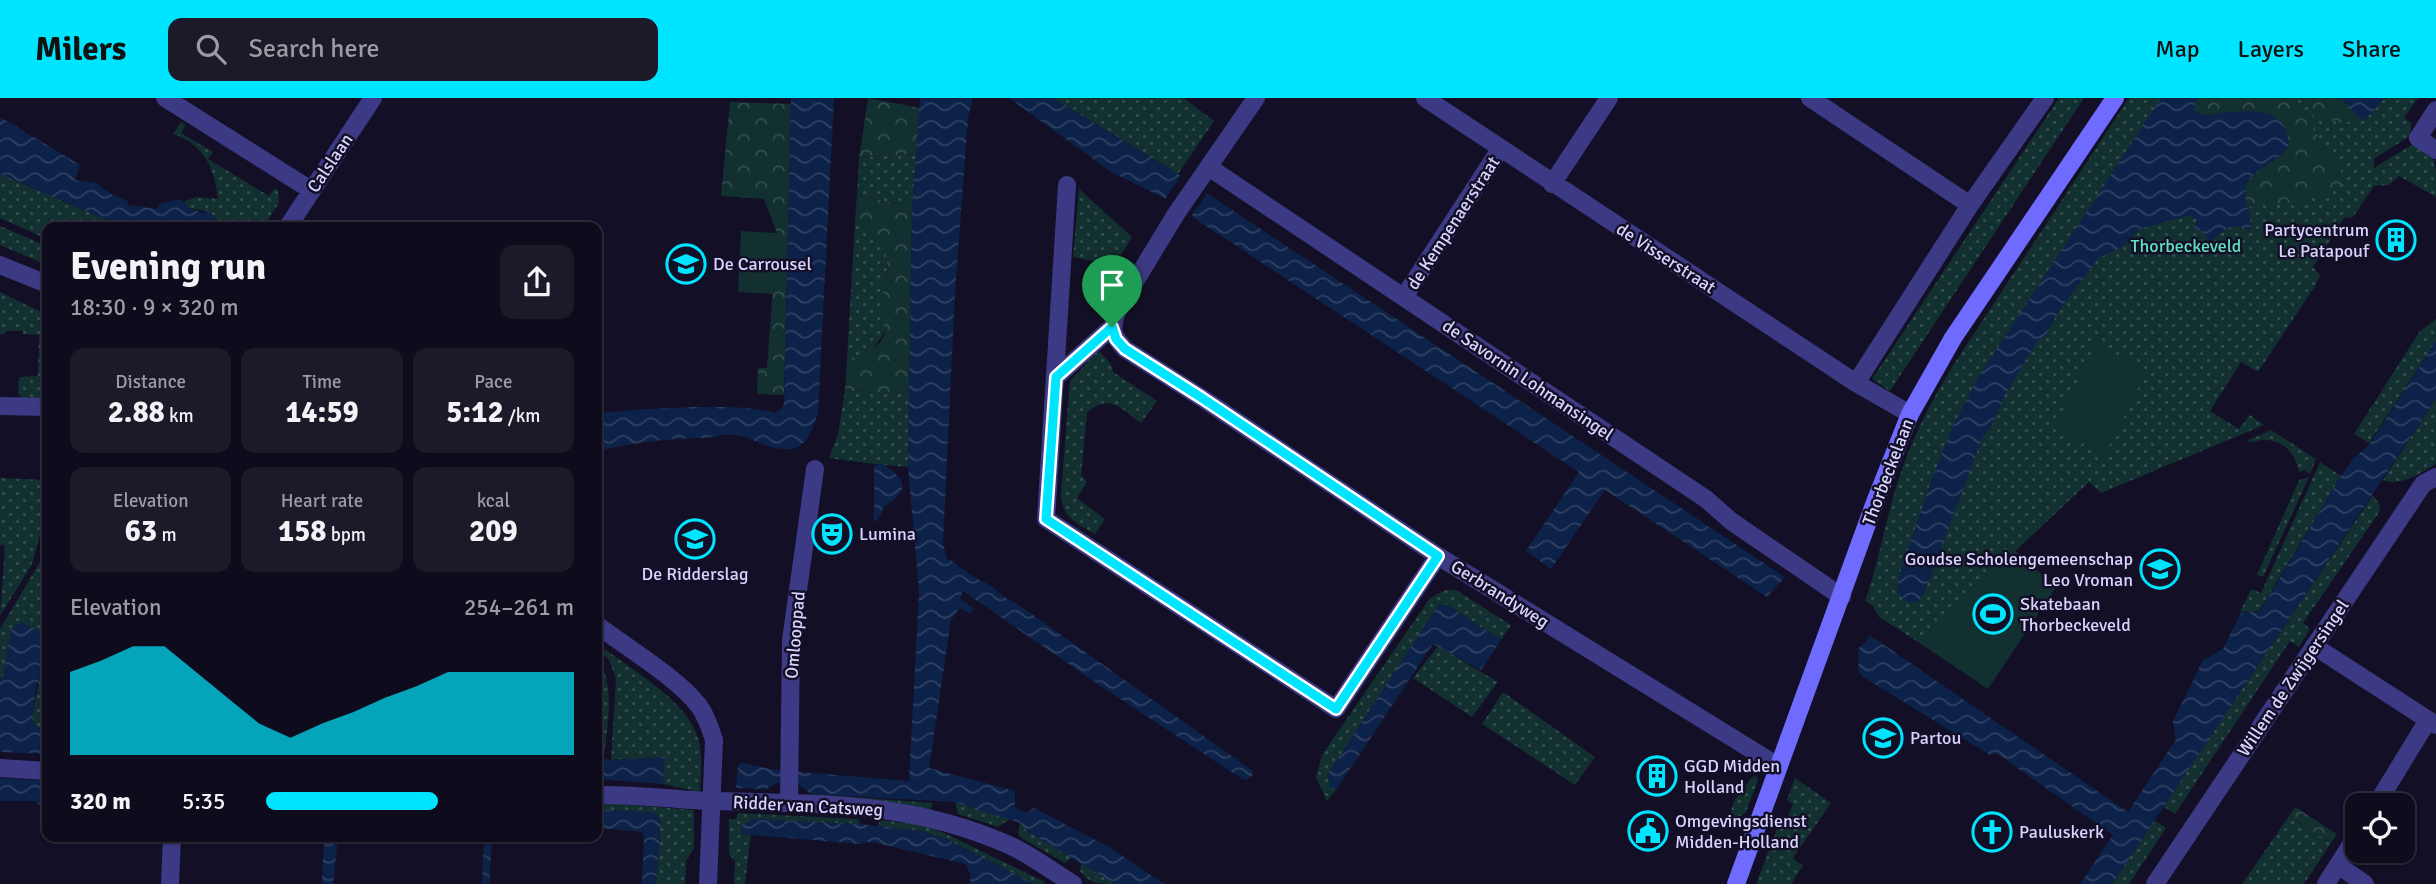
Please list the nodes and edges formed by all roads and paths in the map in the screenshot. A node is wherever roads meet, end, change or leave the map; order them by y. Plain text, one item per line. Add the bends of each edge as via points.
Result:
1 (165, 98) edge
2 (373, 98) edge
3 (1256, 98) edge
4 (1425, 98) edge
5 (1609, 98) edge
6 (1810, 98) edge
7 (2045, 98) edge
8 (2115, 98) edge
9 (2436, 110) edge
10 (1501, 148) junction
11 (2436, 150) edge
12 (1210, 168) junction
13 (1552, 184) junction
14 (1068, 185) dead end
15 (312, 190) junction
16 (1970, 205) junction
17 (291, 222) edge
18 (0, 265) edge
19 (42, 282) edge
20 (1404, 298) junction
21 (1112, 327) junction
22 (1056, 377) junction
23 (1856, 383) junction
24 (0, 406) edge
25 (42, 407) edge
26 (1910, 414) junction
27 (815, 469) dead end
28 (2436, 477) edge
29 (1438, 556) junction
30 (1842, 597) junction
31 (602, 629) edge
32 (2314, 646) junction
33 (2432, 723) edge
34 (1778, 766) junction
35 (0, 768) edge
36 (42, 771) edge
37 (2384, 793) edge
38 (602, 795) edge
39 (789, 797) junction
40 (713, 801) junction
41 (172, 842) edge
42 (2345, 854) edge
43 (2338, 865) junction
44 (170, 884) edge
45 (708, 884) edge
46 (1073, 884) edge
47 (1736, 884) edge
48 (2155, 884) edge
49 (2326, 884) edge
50 (2365, 884) edge

1 - 15 street
2 - 15 street, Calslaan
3 - 12 street
4 - 10 street, de Visserstraat
5 - 13 street
6 - 16 street
7 - 16 street
8 - 26 main road, Thorbeckelaan via 1953,338
9 - 11 street via 2418,138
10 - 13 street, de Visserstraat
10 - 20 street, de Kempenaerstraat
12 - 20 street, de Savornin Lohmansingel
12 - 21 street via 1176,214 1117,311
13 - 23 street, de Visserstraat
14 - 22 street
15 - 17 street, Calslaan
16 - 23 street
18 - 19 street
20 - 30 street, de Savornin Lohmansingel via 1706,499
21 - 22 street
21 - 29 street, Gerbrandyweg via 1125,349
22 - 29 street via 1046,519 1336,709
23 - 26 street, de Visserstraat
24 - 25 street
26 - 30 main road, Thorbeckelaan
27 - 39 street, Omlooppad via 791,640
28 - 32 street, Willem de Zwijgersingel via 2423,484
29 - 34 street, Gerbrandyweg
30 - 34 main road, Thorbeckelaan
31 - 40 street, Ridder van Catsweg via 698,705 714,740
32 - 33 street
32 - 48 street, Willem de Zwijgersingel
33 - 37 street
34 - 47 main road, Thorbeckelaan
35 - 36 street
38 - 40 street
39 - 40 street, Ridder van Catsweg
39 - 46 street, Ridder van Catsweg via 936,818 1010,846
40 - 45 street
41 - 44 street
42 - 43 street
43 - 49 street
43 - 50 street

